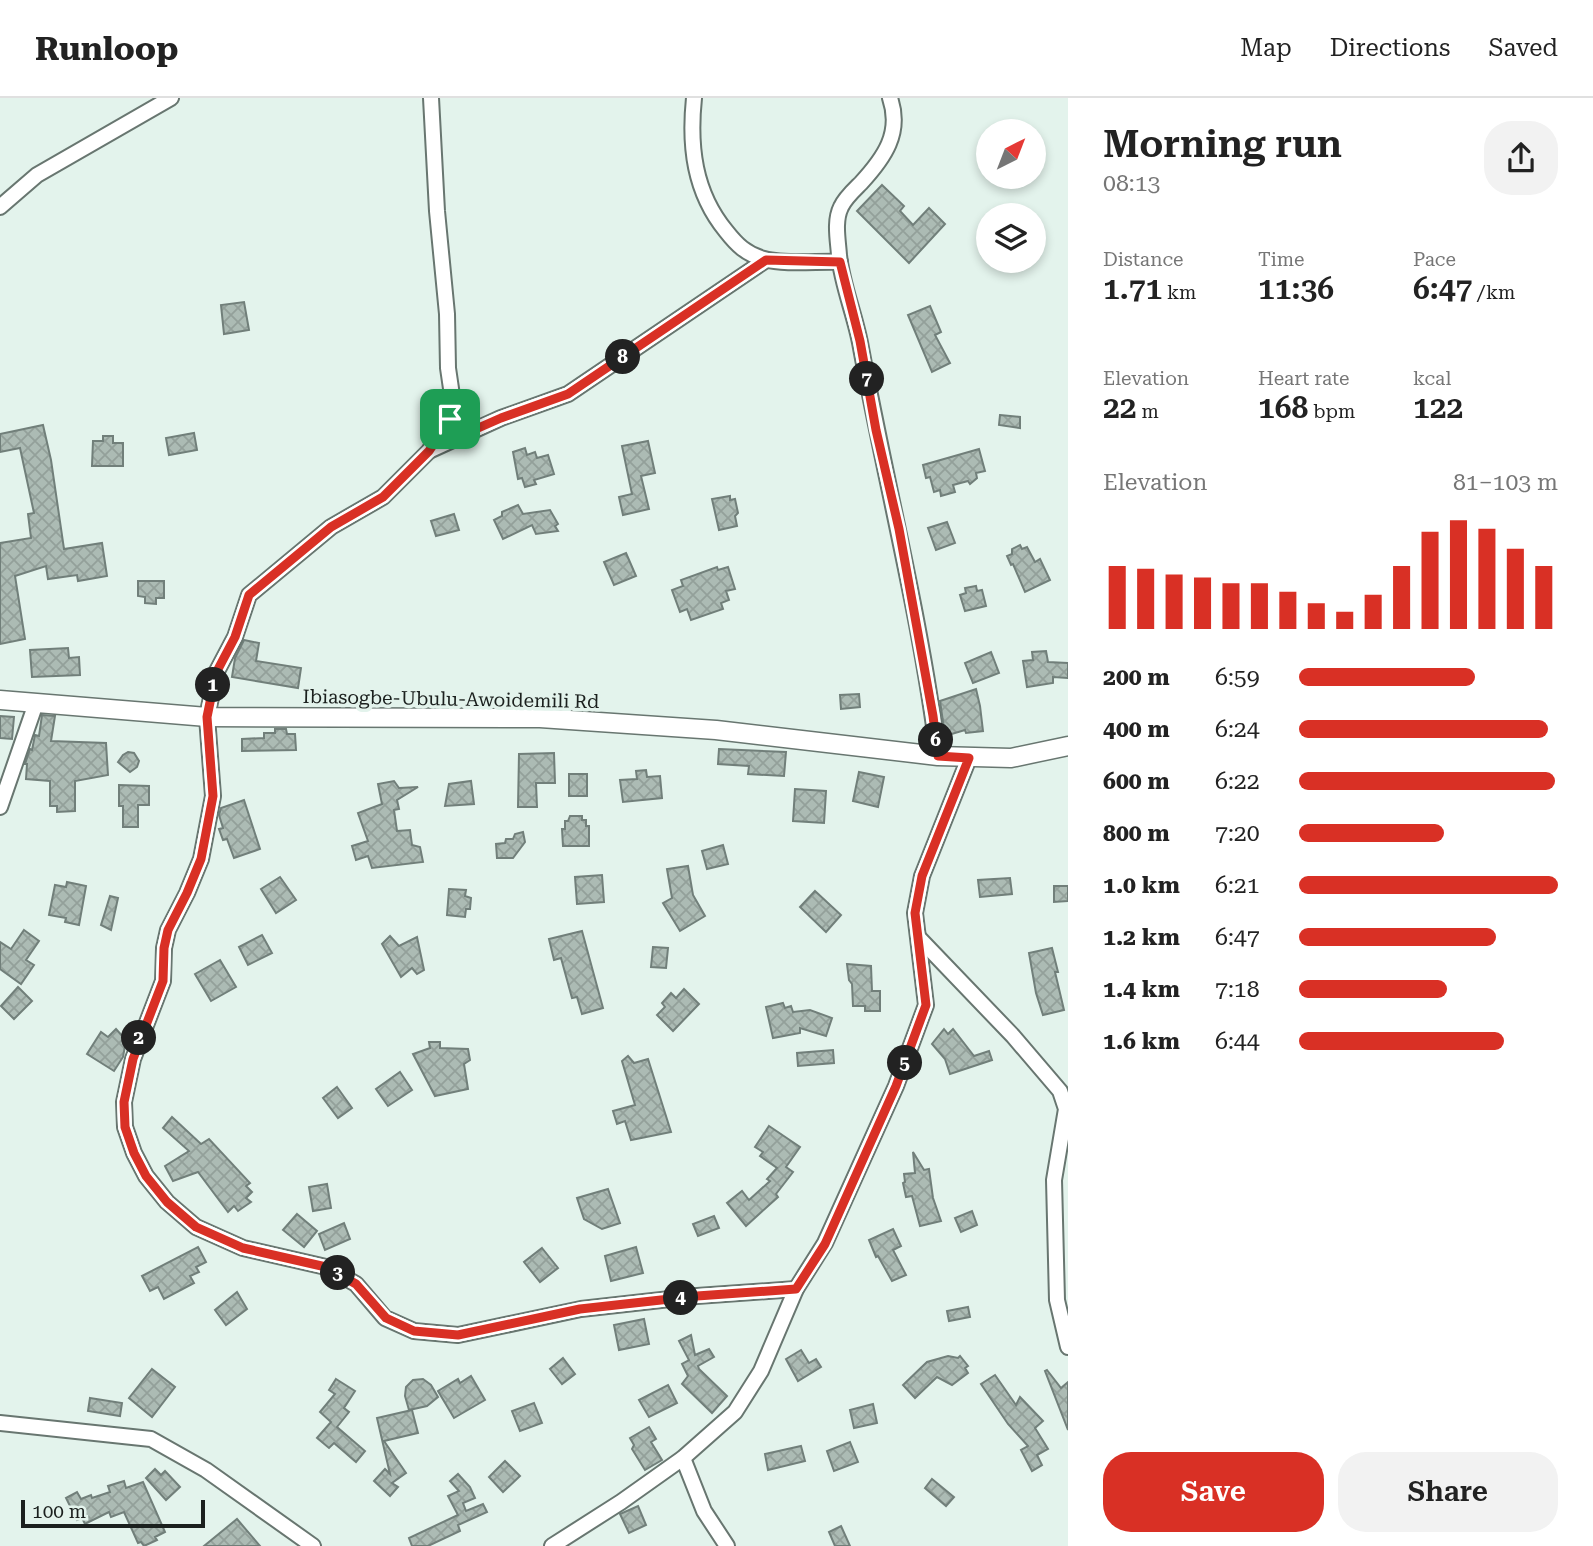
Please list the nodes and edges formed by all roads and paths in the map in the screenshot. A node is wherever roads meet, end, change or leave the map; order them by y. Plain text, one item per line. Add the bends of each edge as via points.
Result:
1 (171, 98) edge
2 (431, 98) edge
3 (694, 98) edge
4 (890, 98) edge
5 (0, 208) edge
6 (766, 260) junction
7 (840, 262) junction
8 (450, 419) junction
9 (460, 436) junction
10 (429, 451) junction
11 (0, 700) edge
12 (36, 703) junction
13 (207, 717) junction
14 (1068, 746) edge
15 (938, 756) junction
16 (969, 758) junction
17 (0, 807) edge
18 (919, 938) junction
19 (796, 1289) junction
20 (1068, 1347) edge
21 (0, 1423) edge
22 (683, 1458) junction
23 (313, 1546) edge
24 (552, 1546) edge
25 (727, 1546) edge

1 - 5 street via 37,175
2 - 8 street via 454,409
3 - 6 street via 694,164 701,192 741,249
4 - 7 street via 895,124 892,139 883,157 841,207
6 - 7 street
6 - 9 street via 568,394
7 - 15 street via 899,529
8 - 9 street via 451,429
8 - 10 street
9 - 10 street
10 - 13 street via 383,497 331,527 249,595 216,673
11 - 12 street, Ibiasogbe-Ubulu-Awoidemili Rd
12 - 13 street, Ibiasogbe-Ubulu-Awoidemili Rd
12 - 17 street
13 - 15 street, Ibiasogbe-Ubulu-Awoidemili Rd via 540,718 716,730
13 - 19 street via 213,796 201,859 168,930 163,981 139,1038 124,1102 125,1127 134,1153 167,1202 196,1227 243,1248 326,1267 342,1275 386,1318 414,1331 458,1335 580,1309
14 - 16 street, Ibiasogbe-Ubulu-Awoidemili Rd via 1012,758
15 - 16 street, Ibiasogbe-Ubulu-Awoidemili Rd
16 - 18 street via 922,876 915,913
18 - 19 street via 926,1005 896,1086 825,1244
18 - 20 street via 1060,1091 1066,1109 1054,1180 1057,1300
19 - 22 street via 761,1371 735,1412
21 - 23 street via 151,1439 206,1470
22 - 24 street
22 - 25 street via 704,1511

